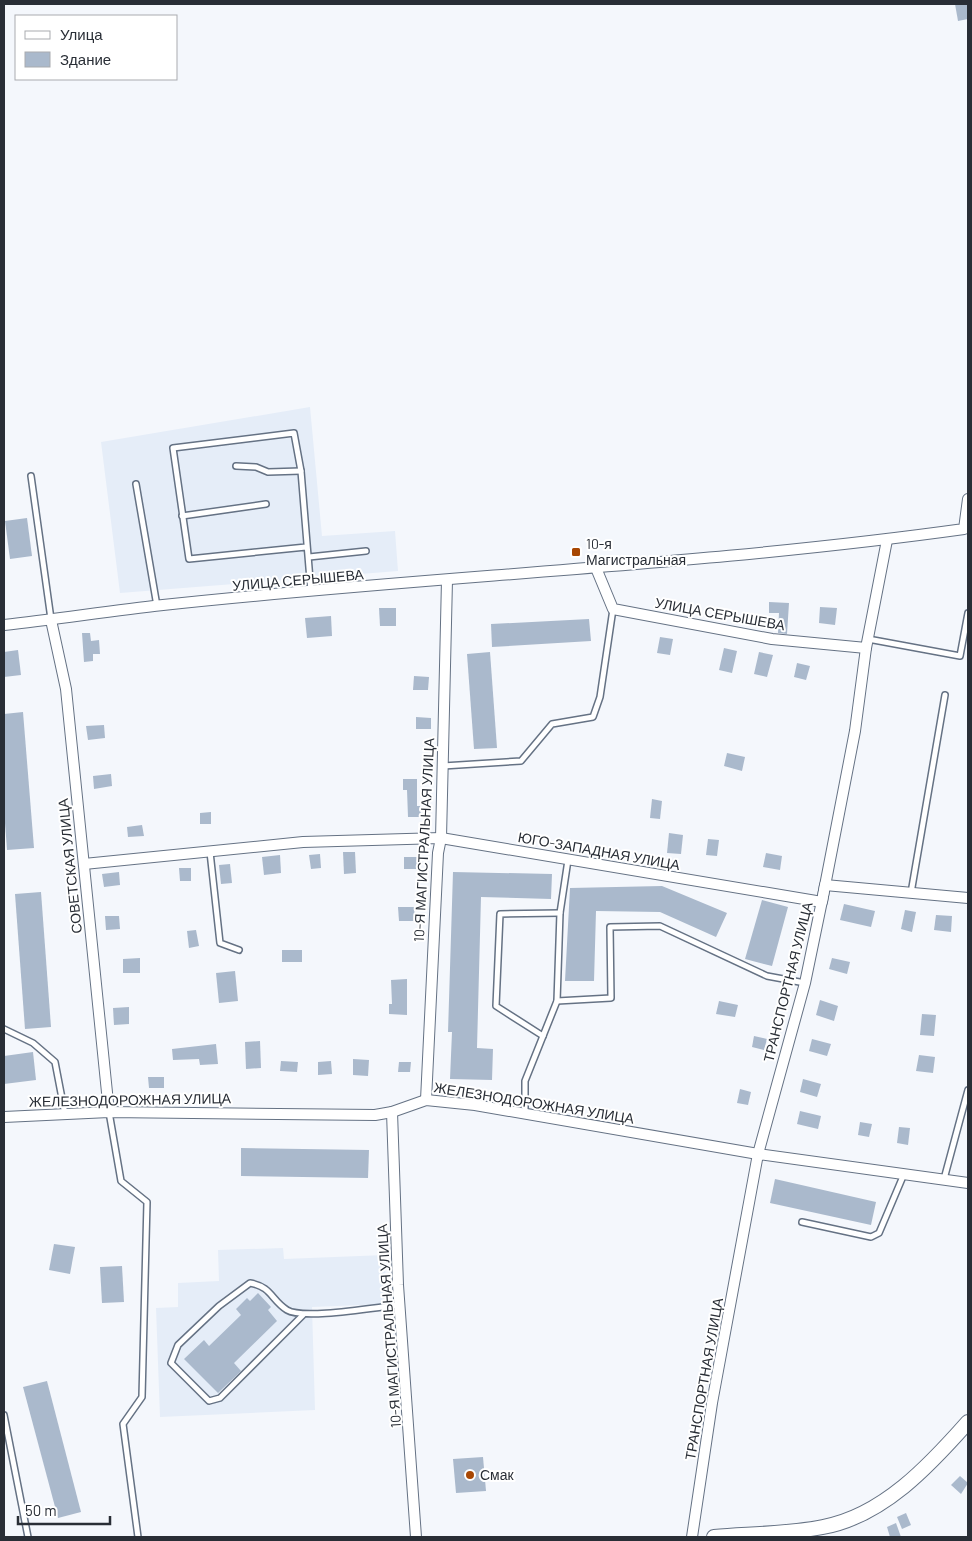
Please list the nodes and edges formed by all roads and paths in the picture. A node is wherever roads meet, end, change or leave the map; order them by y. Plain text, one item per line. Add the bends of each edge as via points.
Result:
1 (236, 466) dead end
2 (301, 471) junction
3 (31, 476) dead end
4 (136, 484) dead end
5 (968, 499) edge
6 (266, 504) dead end
7 (182, 516) junction
8 (887, 540) junction
9 (306, 547) junction
10 (366, 551) dead end
11 (309, 557) junction
12 (596, 568) junction
13 (447, 580) junction
14 (311, 592) junction
15 (157, 606) junction
16 (613, 609) junction
17 (968, 613) edge
18 (51, 620) junction
19 (4, 624) edge
20 (867, 643) junction
21 (945, 695) dead end
22 (442, 766) junction
23 (441, 838) junction
24 (210, 851) junction
25 (568, 860) junction
26 (84, 864) junction
27 (825, 885) junction
28 (911, 893) junction
29 (968, 898) edge
30 (822, 902) junction
31 (560, 913) junction
32 (239, 950) dead end
33 (804, 983) junction
34 (557, 1001) junction
35 (4, 1029) edge
36 (543, 1036) junction
37 (968, 1090) edge
38 (426, 1100) junction
39 (109, 1112) junction
40 (392, 1112) junction
41 (65, 1114) junction
42 (525, 1114) junction
43 (4, 1117) edge
44 (758, 1154) junction
45 (904, 1174) junction
46 (944, 1179) junction
47 (968, 1183) edge
48 (802, 1222) dead end
49 (400, 1305) junction
50 (303, 1314) junction
51 (4, 1415) edge
52 (968, 1422) edge
53 (28, 1537) edge
54 (138, 1537) edge
55 (416, 1537) edge
56 (692, 1537) edge
57 (714, 1537) edge

1 - 2 lane via 256,466 268,472
2 - 7 lane via 294,433 173,448
2 - 9 lane
3 - 18 lane
4 - 15 lane
5 - 8 street via 964,529
6 - 7 lane
7 - 9 lane via 189,559
8 - 12 street, УЛИЦА СЕРЫШЕВА
8 - 20 street, ТРАНСПОРТНАЯ УЛИЦА
9 - 11 lane
10 - 11 lane
11 - 14 lane
12 - 13 street, УЛИЦА СЕРЫШЕВА
12 - 16 street
13 - 14 street, УЛИЦА СЕРЫШЕВА
13 - 22 street, 10-Я МАГИСТРАЛЬНАЯ УЛИЦА
14 - 15 street, УЛИЦА СЕРЫШЕВА
15 - 18 street, УЛИЦА СЕРЫШЕВА
16 - 20 street, УЛИЦА СЕРЫШЕВА via 772,639
16 - 22 lane via 600,697 592,717 552,724 521,761
17 - 20 lane via 960,656
18 - 19 street, УЛИЦА СЕРЫШЕВА
18 - 26 street, СОВЕТСКАЯ УЛИЦА via 66,690
20 - 27 street, ТРАНСПОРТНАЯ УЛИЦА via 855,731
21 - 28 lane
22 - 23 street, 10-Я МАГИСТРАЛЬНАЯ УЛИЦА
23 - 24 street, ЮГО-ЗАПАДНАЯ УЛИЦА via 303,842
23 - 25 street, ЮГО-ЗАПАДНАЯ УЛИЦА
23 - 38 street, 10-Я МАГИСТРАЛЬНАЯ УЛИЦА
24 - 26 street, ЮГО-ЗАПАДНАЯ УЛИЦА
24 - 32 lane via 220,943
25 - 30 street, ЮГО-ЗАПАДНАЯ УЛИЦА
25 - 31 lane
26 - 39 street, СОВЕТСКАЯ УЛИЦА
27 - 28 street
27 - 30 street, ТРАНСПОРТНАЯ УЛИЦА
28 - 29 street
30 - 33 street, ТРАНСПОРТНАЯ УЛИЦА
31 - 34 lane
31 - 36 lane via 500,914 496,1006
33 - 34 lane via 767,976 660,926 610,927 611,998
33 - 44 street, ТРАНСПОРТНАЯ УЛИЦА
34 - 36 lane
35 - 41 lane via 33,1043 55,1062
36 - 42 lane via 525,1081
37 - 46 lane
38 - 40 street, ЖЕЛЕЗНОДОРОЖНАЯ УЛИЦА
38 - 42 street, ЖЕЛЕЗНОДОРОЖНАЯ УЛИЦА
39 - 40 street, ЖЕЛЕЗНОДОРОЖНАЯ УЛИЦА via 375,1116
39 - 41 street, ЖЕЛЕЗНОДОРОЖНАЯ УЛИЦА
39 - 54 lane via 121,1181 147,1202 142,1397 123,1424
40 - 49 street, 10-Я МАГИСТРАЛЬНАЯ УЛИЦА
41 - 43 street, ЖЕЛЕЗНОДОРОЖНАЯ УЛИЦА
42 - 44 street, ЖЕЛЕЗНОДОРОЖНАЯ УЛИЦА
44 - 45 street, ЖЕЛЕЗНОДОРОЖНАЯ УЛИЦА
44 - 56 street, ТРАНСПОРТНАЯ УЛИЦА via 712,1404
45 - 46 street, ЖЕЛЕЗНОДОРОЖНАЯ УЛИЦА
45 - 48 lane via 879,1233 871,1237
46 - 47 street, ЖЕЛЕЗНОДОРОЖНАЯ УЛИЦА
49 - 50 lane
49 - 55 street, 10-Я МАГИСТРАЛЬНАЯ УЛИЦА
50 - 50 lane via 287,1310 263,1285 250,1283 219,1306 178,1345 171,1363 209,1401 220,1398
51 - 53 lane
52 - 57 street via 936,1459 902,1487 858,1515 825,1527

